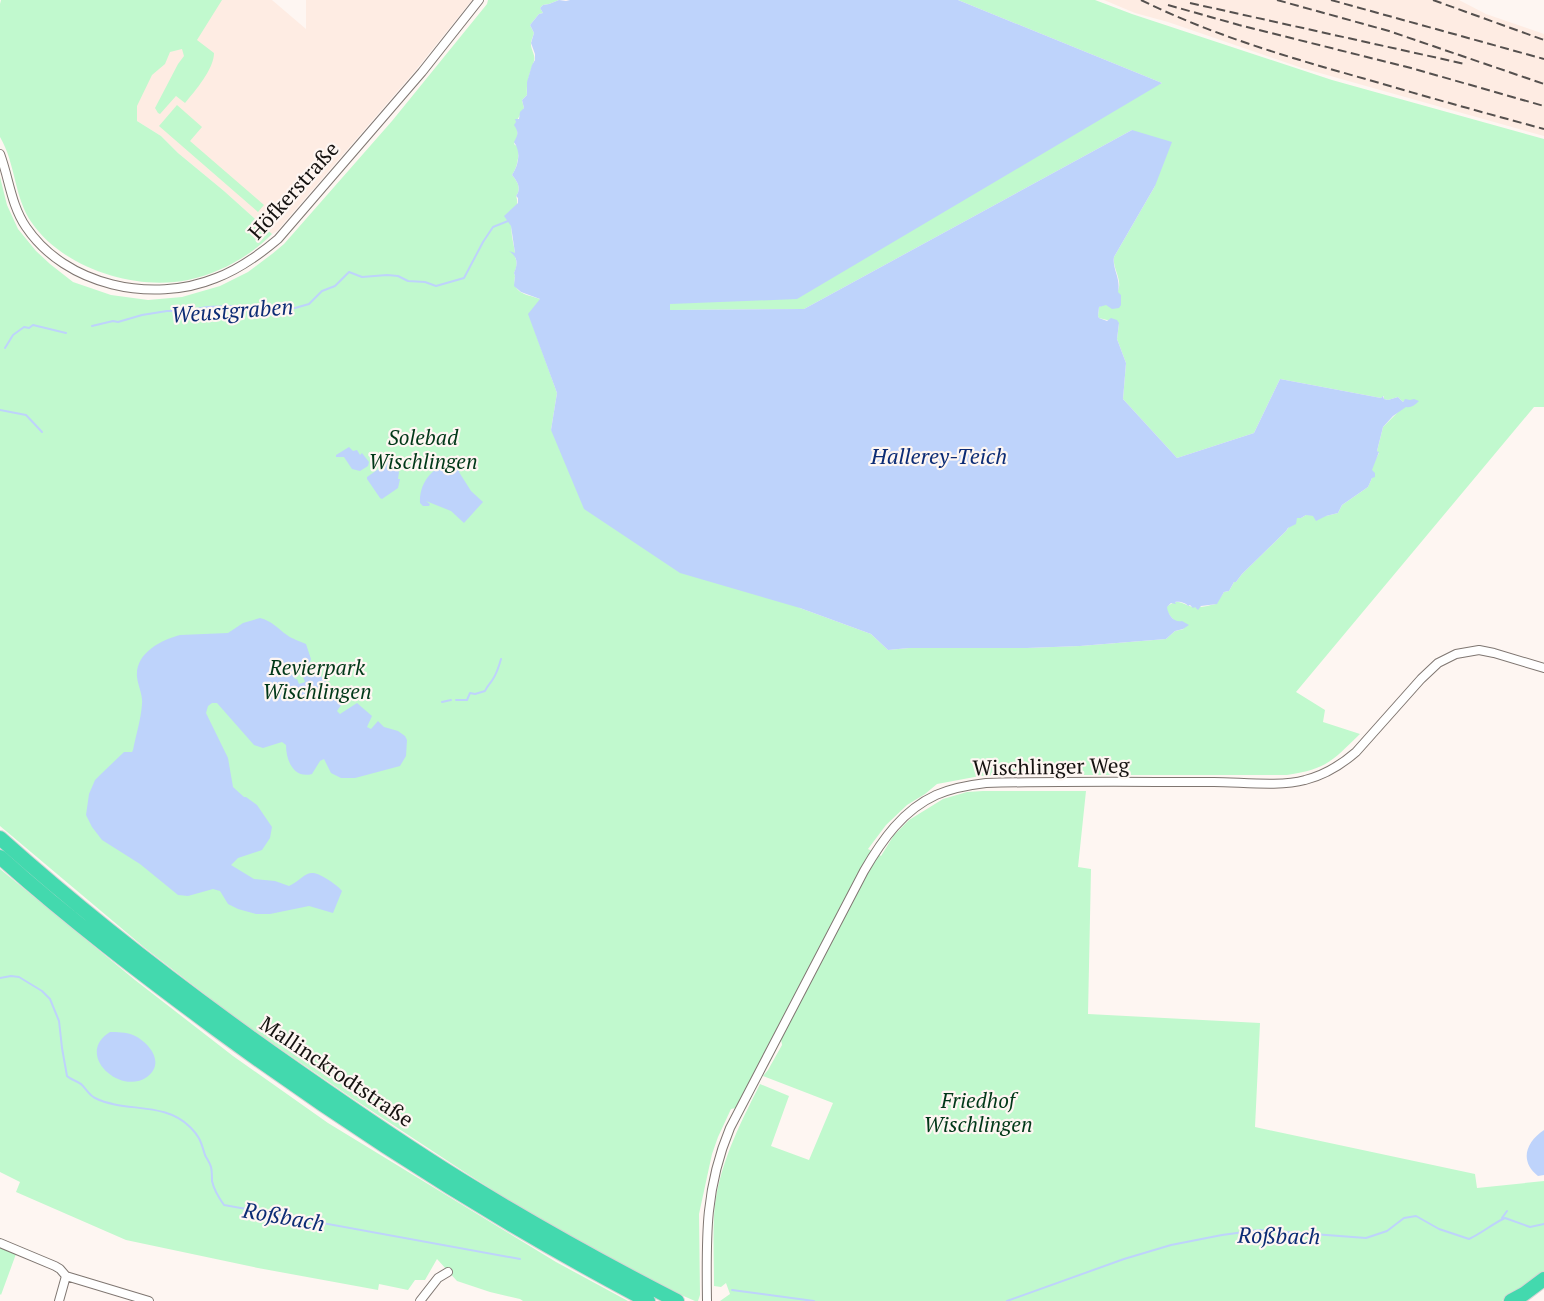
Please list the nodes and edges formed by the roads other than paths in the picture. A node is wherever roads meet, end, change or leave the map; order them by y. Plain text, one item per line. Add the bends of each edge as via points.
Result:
1 (479, 0) edge
2 (0, 154) edge
3 (1544, 668) edge
4 (0, 838) edge
5 (0, 857) edge
6 (0, 1243) edge
7 (448, 1272) dead end
8 (66, 1276) junction
9 (1544, 1279) edge
10 (58, 1301) edge
11 (149, 1301) edge
12 (420, 1301) edge
13 (648, 1301) edge
14 (678, 1301) edge
15 (707, 1301) edge
16 (1510, 1301) edge

1 - 2 street, Höfkerstraße via 278,239 243,266 198,285 162,290 131,288 94,279 66,266 24,225
3 - 15 street, Wischlinger Weg via 1479,650 1456,654 1438,663 1421,679 1356,752 1330,771 1304,781 986,783 941,793 913,810 892,828 874,853 730,1128 712,1186 707,1220
4 - 14 highway, Mallinckrodtstraße via 140,955 347,1105 462,1181 584,1253
5 - 13 highway, Mallinckrodtstraße via 130,966 343,1120 533,1238
6 - 8 street via 55,1266
7 - 12 street via 438,1278
8 - 10 street
8 - 11 street
9 - 16 highway

